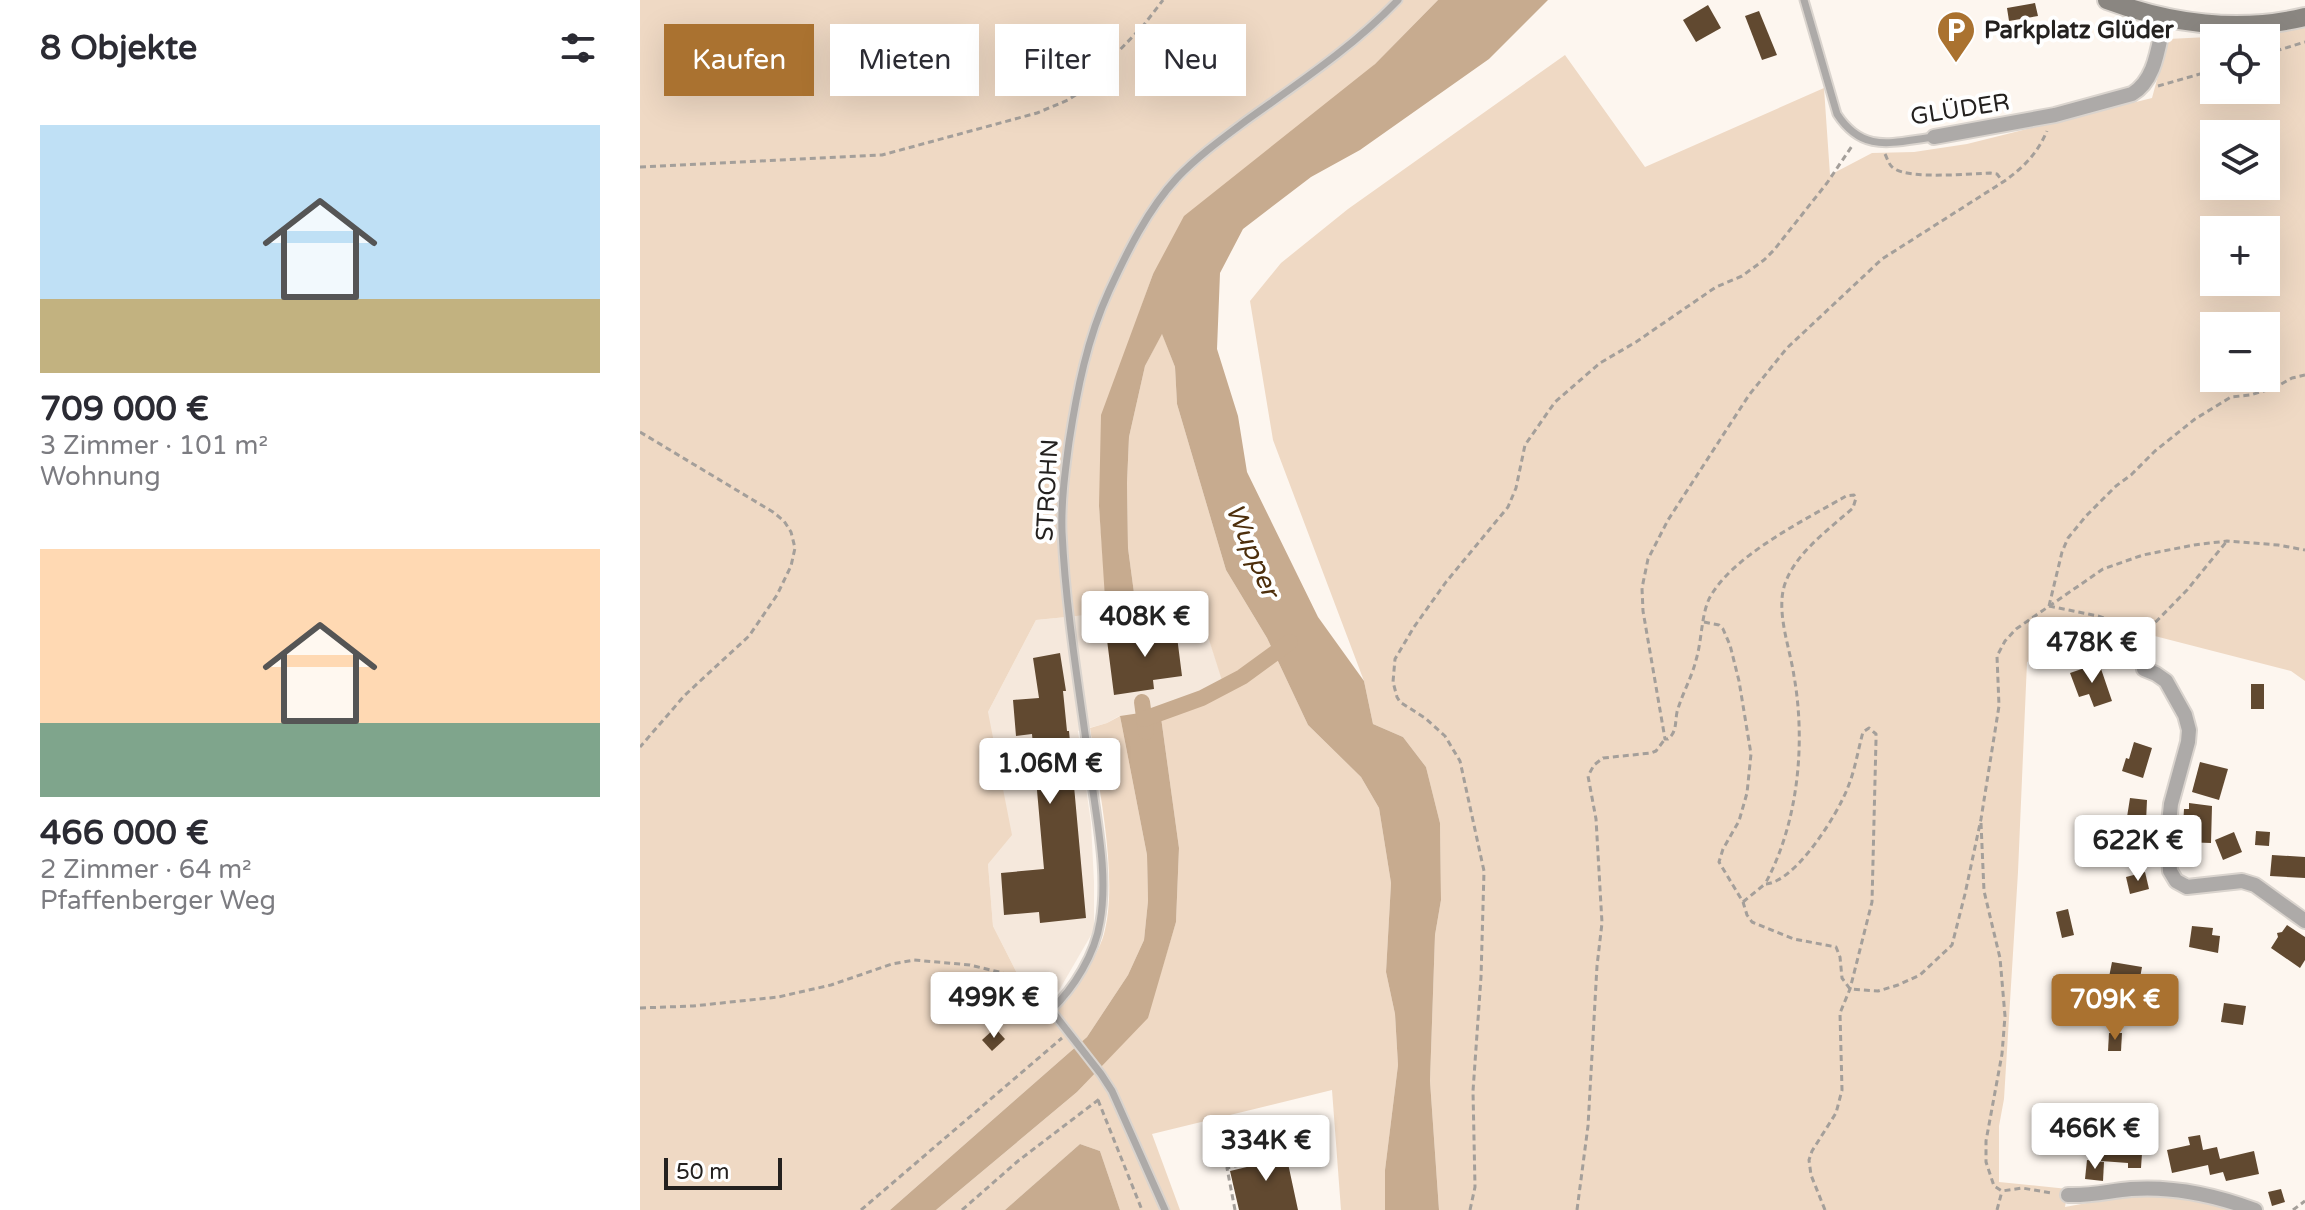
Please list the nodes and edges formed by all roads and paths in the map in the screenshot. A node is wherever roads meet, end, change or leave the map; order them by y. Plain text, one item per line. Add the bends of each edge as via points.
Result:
1 (1163, 0) edge
2 (1398, 0) edge
3 (1804, 0) edge
4 (2107, 0) edge
5 (2305, 17) edge
6 (2165, 18) junction
7 (2305, 42) edge
8 (2280, 50) edge
9 (2200, 74) edge
10 (2132, 94) junction
11 (2055, 115) junction
12 (1857, 137) junction
13 (1934, 137) joint
14 (1881, 144) junction
15 (640, 167) edge
16 (2003, 182) junction
17 (2305, 375) edge
18 (640, 432) edge
19 (2227, 541) junction
20 (2305, 550) edge
21 (2049, 606) junction
22 (1704, 622) junction
23 (2146, 632) junction
24 (2144, 669) joint
25 (1665, 739) junction
26 (640, 747) edge
27 (1981, 819) junction
28 (1765, 884) junction
29 (1743, 902) junction
30 (2305, 921) edge
31 (1850, 989) junction
32 (640, 1008) edge
33 (1051, 1010) junction
34 (1068, 1035) junction
35 (1112, 1091) junction
36 (1098, 1100) junction
37 (1267, 1159) dead end
38 (2002, 1191) junction
39 (2068, 1195) joint
40 (2305, 1201) edge
41 (861, 1210) edge
42 (962, 1210) edge
43 (1142, 1210) edge
44 (1165, 1210) edge
45 (1235, 1210) edge
46 (1470, 1210) edge
47 (1577, 1210) edge
48 (1825, 1210) edge
49 (1997, 1210) edge
50 (2255, 1210) edge
51 (2293, 1210) edge

1 - 15 path via 1077,94 1037,113 882,155
2 - 33 lane, STROHN via 1361,36 1177,178 1129,251 1090,341 1074,411 1062,522 1069,621 1100,842 1102,914 1090,955
3 - 12 lane via 1837,114
4 - 6 main road
5 - 6 main road via 2232,25
6 - 10 street via 2150,75
7 - 8 path
9 - 10 path
10 - 11 street, GLÜDER
11 - 13 street, GLÜDER
11 - 16 path via 2033,156
12 - 14 lane, GLÜDER
12 - 46 path via 1764,260 1600,363 1555,402 1525,445 1508,507 1446,582 1398,652 1393,671 1397,697 1445,736 1457,753 1484,871 1473,1091 1475,1187
13 - 14 lane, GLÜDER
14 - 16 path via 1890,166 1901,172 1990,173
16 - 25 path via 1882,259 1787,348 1749,395 1668,520 1648,559 1642,588
17 - 21 path via 2231,397 2195,419 2116,486 2068,538
18 - 26 path via 773,512 791,532 795,548 777,595 749,636 685,695
19 - 20 path
19 - 21 path via 2143,555 2103,569
19 - 23 path
21 - 23 path
21 - 27 path via 2016,629 1997,656 1999,706
22 - 25 path via 1675,732
22 - 28 path via 1713,594 1745,560 1846,496 1855,496 1853,508 1797,561 1783,592 1797,694 1798,756 1788,826
22 - 29 path via 1719,625 1726,635 1750,742 1747,793 1719,862
23 - 24 path via 2135,650
24 - 30 street via 2166,681 2189,730 2168,833 2170,871 2176,881 2187,887 2242,881 2255,885
25 - 47 path via 1651,753 1603,758 1588,776 1602,923
27 - 31 path via 1947,952 1898,985 1878,991
27 - 38 path via 1984,891 2000,958 2005,1016 1985,1153 1994,1186
28 - 29 path
28 - 31 path via 1784,878 1827,826 1845,797 1863,732 1869,728 1876,734 1872,902
29 - 31 path via 1752,922 1794,939 1836,947 1842,978
31 - 48 path via 1840,1013 1842,1090 1836,1113 1809,1160
32 - 33 path via 778,997 914,960 1003,973
33 - 34 lane
34 - 35 lane
34 - 41 path
35 - 36 path
35 - 44 lane
36 - 42 path
36 - 43 path
37 - 45 path via 1227,1168
38 - 39 path via 2022,1188
38 - 49 path
39 - 50 street via 2188,1191
40 - 51 path

